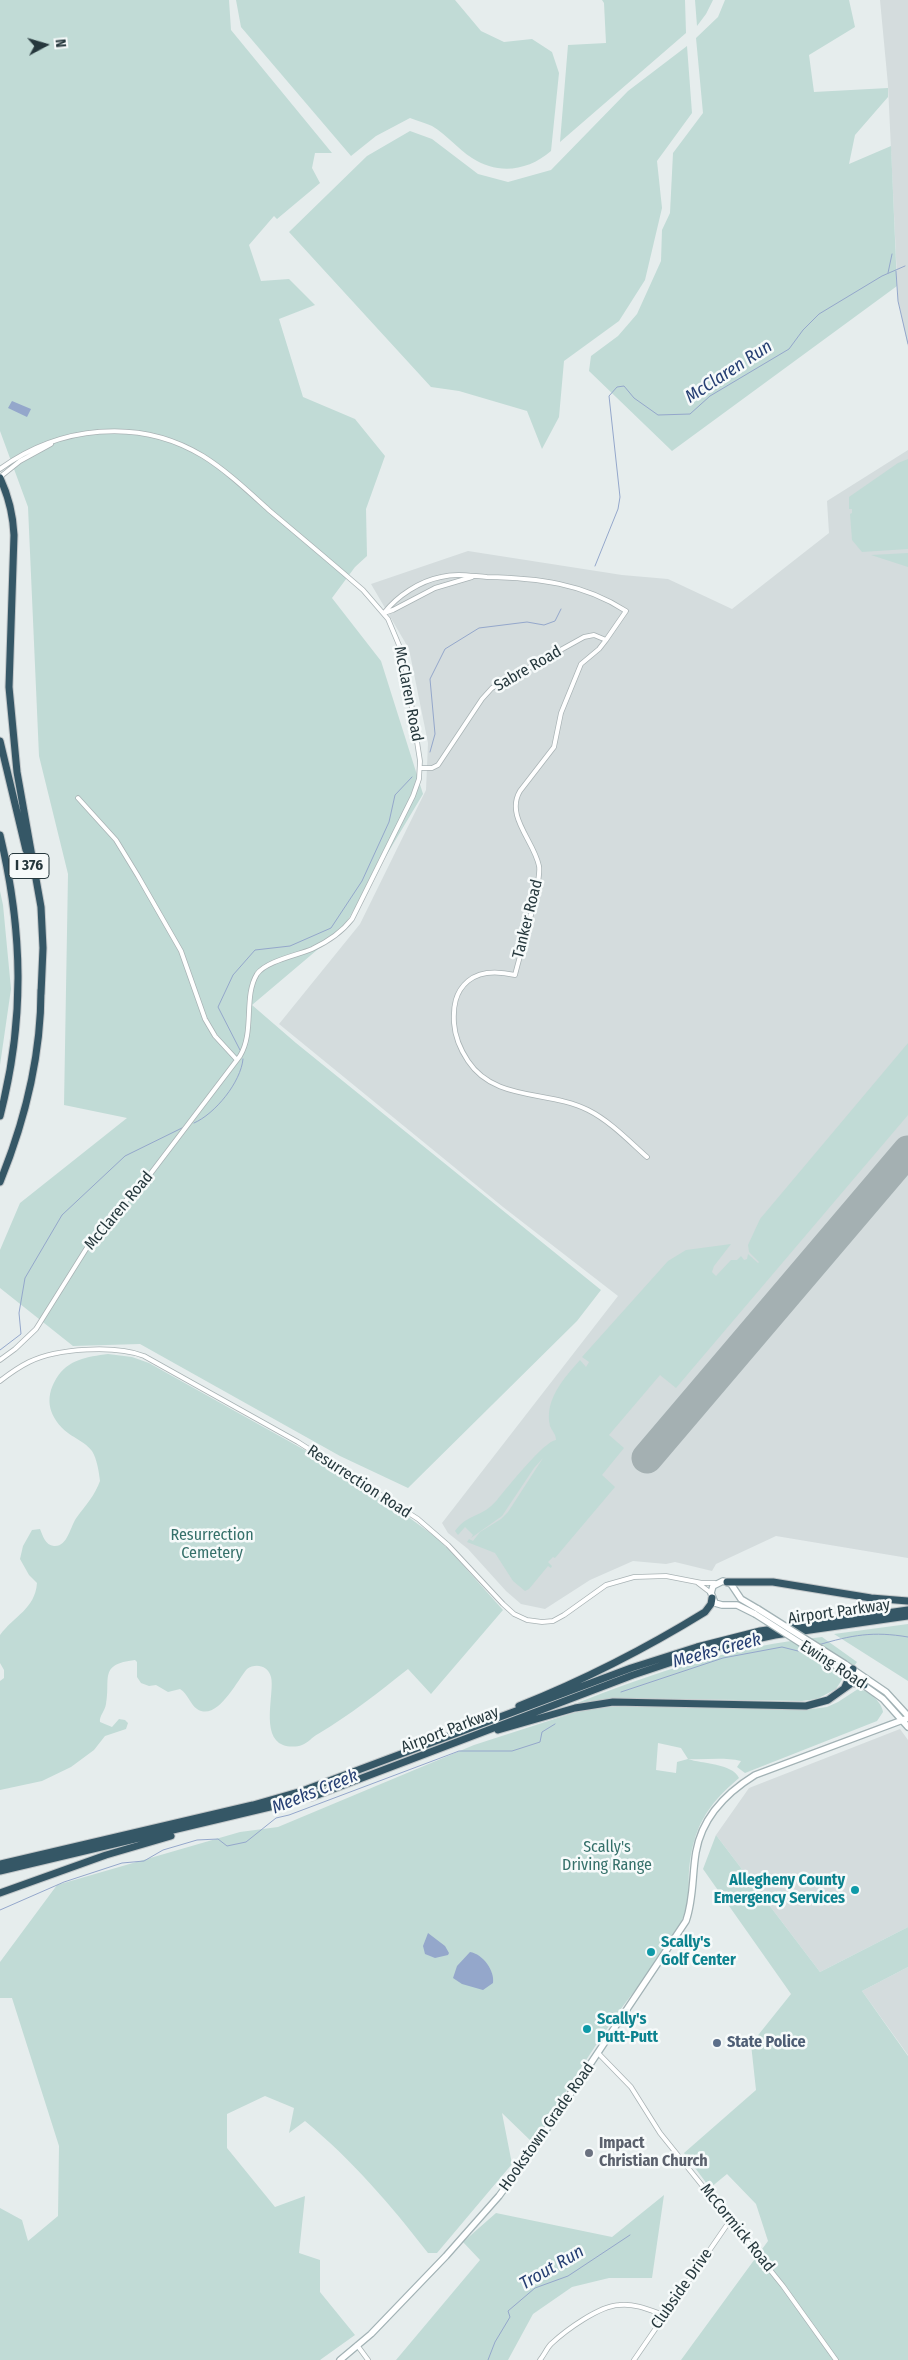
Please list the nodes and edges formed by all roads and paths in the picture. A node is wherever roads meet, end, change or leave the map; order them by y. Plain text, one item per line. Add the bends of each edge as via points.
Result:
1 (62, 438) junction
2 (0, 469) edge
3 (0, 477) edge
4 (474, 576) junction
5 (384, 613) junction
6 (606, 640) junction
7 (0, 741) edge
8 (420, 768) junction
9 (78, 798) dead end
10 (0, 835) edge
11 (41, 994) junction
12 (237, 1060) junction
13 (0, 1116) edge
14 (647, 1157) dead end
15 (0, 1182) edge
16 (0, 1360) edge
17 (0, 1381) edge
18 (696, 1582) junction
19 (727, 1582) junction
20 (716, 1583) junction
21 (712, 1596) junction
22 (908, 1601) edge
23 (908, 1610) edge
24 (756, 1612) junction
25 (908, 1616) edge
26 (852, 1672) junction
27 (864, 1684) junction
28 (844, 1687) junction
29 (906, 1718) edge
30 (908, 1727) edge
31 (441, 1748) junction
32 (368, 1768) junction
33 (278, 1806) junction
34 (103, 1839) junction
35 (0, 1860) edge
36 (0, 1864) edge
37 (0, 1871) edge
38 (0, 1893) edge
39 (598, 2052) junction
40 (730, 2219) junction
41 (664, 2315) junction
42 (357, 2345) junction
43 (340, 2360) edge
44 (368, 2360) edge
45 (540, 2360) edge
46 (634, 2360) edge
47 (836, 2360) edge

1 - 2 street, McClaren Road via 38,445
1 - 3 street, McClaren Road via 20,461
1 - 5 street, McClaren Road via 96,431 129,431 166,438 195,451 222,470 356,584
3 - 11 highway via 13,513 9,687 17,772 41,907
4 - 5 street via 443,585
4 - 5 street via 456,574 432,579 400,598
4 - 6 street via 536,579 592,594 626,611
5 - 8 street, McClaren Road via 396,633 404,658
6 - 8 street, Sabre Road via 594,635 584,637 498,684 482,699 438,765
6 - 14 street, Tanker Road via 581,664 554,746 516,799 517,815 540,870 514,975 486,973 467,982 455,1000 454,1027 464,1056 484,1078 505,1088 588,1109
7 - 11 highway, I 376 via 35,892
8 - 12 street, McClaren Road via 413,796 352,919 320,945 259,972 253,983 247,1044
9 - 12 street via 116,840 138,876 181,951 205,1019 215,1036
10 - 13 highway, I 376 via 15,907 19,995 15,1043
11 - 15 highway, I 376 via 29,1088
12 - 16 street, McClaren Road via 145,1181 108,1219 36,1329
17 - 18 street, Resurrection Road via 30,1361 62,1353 128,1350 144,1356 298,1442 418,1520 448,1544 514,1614 527,1620 542,1622 558,1618 606,1585 625,1579 666,1576
18 - 20 street, Resurrection Road
18 - 21 street, Resurrection Road
19 - 20 street
19 - 22 highway via 780,1583
19 - 24 street, Ewing Road
20 - 21 street
21 - 24 street, Ewing Road via 718,1605 737,1605
21 - 32 highway via 705,1612 610,1667
23 - 32 highway, Airport Parkway via 760,1631 697,1647 631,1668
24 - 26 street, Ewing Road, bridge
25 - 31 highway, Airport Parkway via 775,1635 697,1653
26 - 27 street, Ewing Road
26 - 28 highway
26 - 29 street, Ewing Road via 886,1692
27 - 28 highway via 854,1682
27 - 29 street, Ewing Road
28 - 31 highway via 823,1703 806,1706 623,1701 595,1704
29 - 30 street, Ewing Road
29 - 39 street, Hookstown Grade Road via 755,1775 720,1802 701,1834 696,1853 692,1905 686,1920
31 - 33 highway, Airport Parkway via 345,1786
32 - 34 highway, Airport Parkway via 266,1802
33 - 37 highway, Airport Parkway
33 - 38 highway via 106,1855
34 - 35 highway
34 - 36 highway, Airport Parkway
39 - 40 street, McCormick Road via 630,2087 660,2133
39 - 42 street, Hookstown Grade Road via 499,2196 446,2256
40 - 41 street, Clubside Drive
40 - 47 street, McCormick Road
41 - 45 street via 634,2306 619,2304 607,2307 550,2344
41 - 46 street, Clubside Drive
42 - 43 street, Hookstown Grade Road
42 - 44 street

